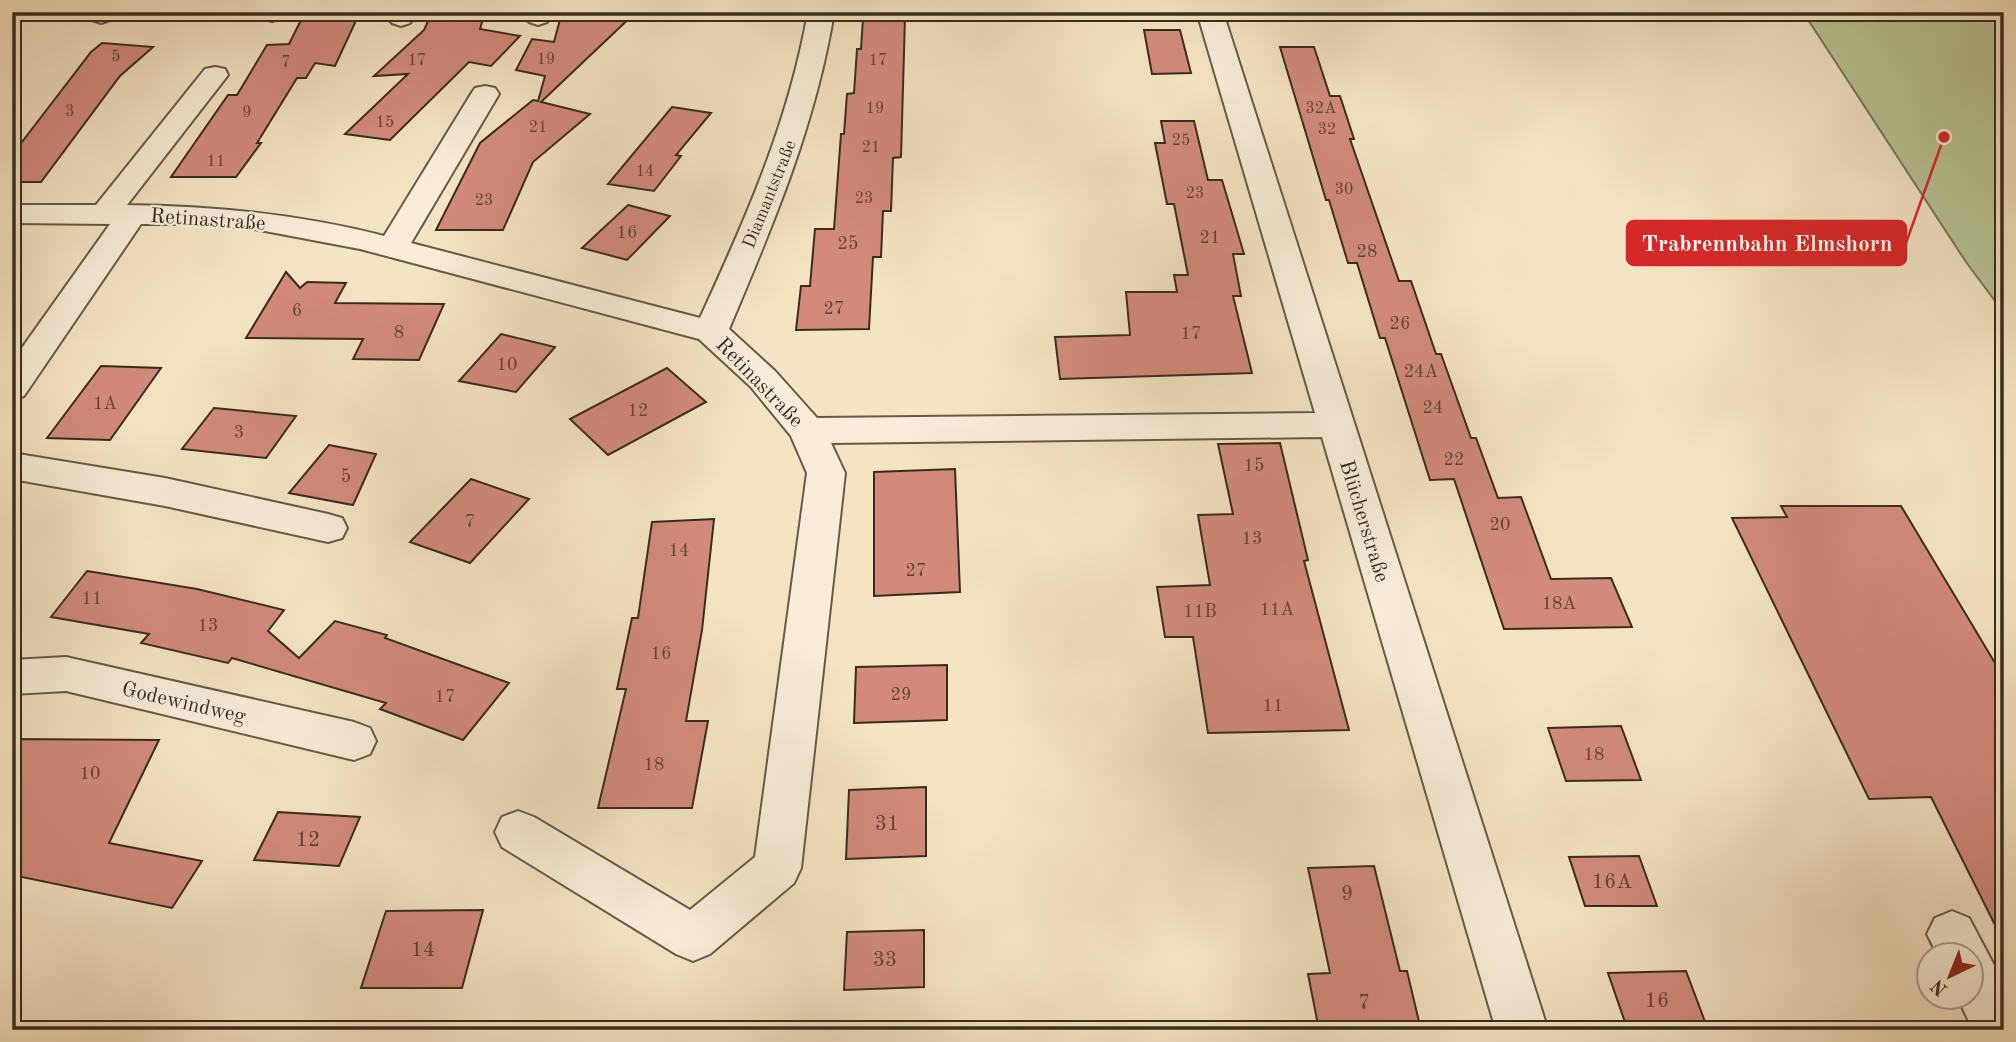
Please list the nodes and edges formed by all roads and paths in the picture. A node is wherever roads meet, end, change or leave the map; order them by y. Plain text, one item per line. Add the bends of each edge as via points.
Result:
1 (821, 12) edge
2 (1210, 12) edge
3 (215, 75) dead end
4 (485, 94) dead end
5 (12, 214) edge
6 (118, 215) junction
7 (392, 248) junction
8 (711, 331) junction
9 (12, 388) edge
10 (1335, 425) junction
11 (807, 431) junction
12 (12, 466) edge
13 (328, 528) dead end
14 (12, 677) edge
15 (354, 741) dead end
16 (518, 832) dead end
17 (1984, 998) edge
18 (1522, 1030) edge
19 (2000, 1030) edge

1 - 8 street, Diamantstraße via 814,60 785,163
2 - 10 street, Blücherstraße
3 - 6 street
4 - 7 street
5 - 6 street, Retinastraße
6 - 7 street, Retinastraße via 254,220
6 - 9 street
7 - 8 street, Retinastraße
8 - 11 street, Retinastraße via 763,379
10 - 11 street
10 - 18 street, Blücherstraße
11 - 16 street, Retinastraße via 825,473 777,868 693,938
12 - 13 street via 165,492
14 - 15 street, Godewindweg via 66,674
17 - 19 street

